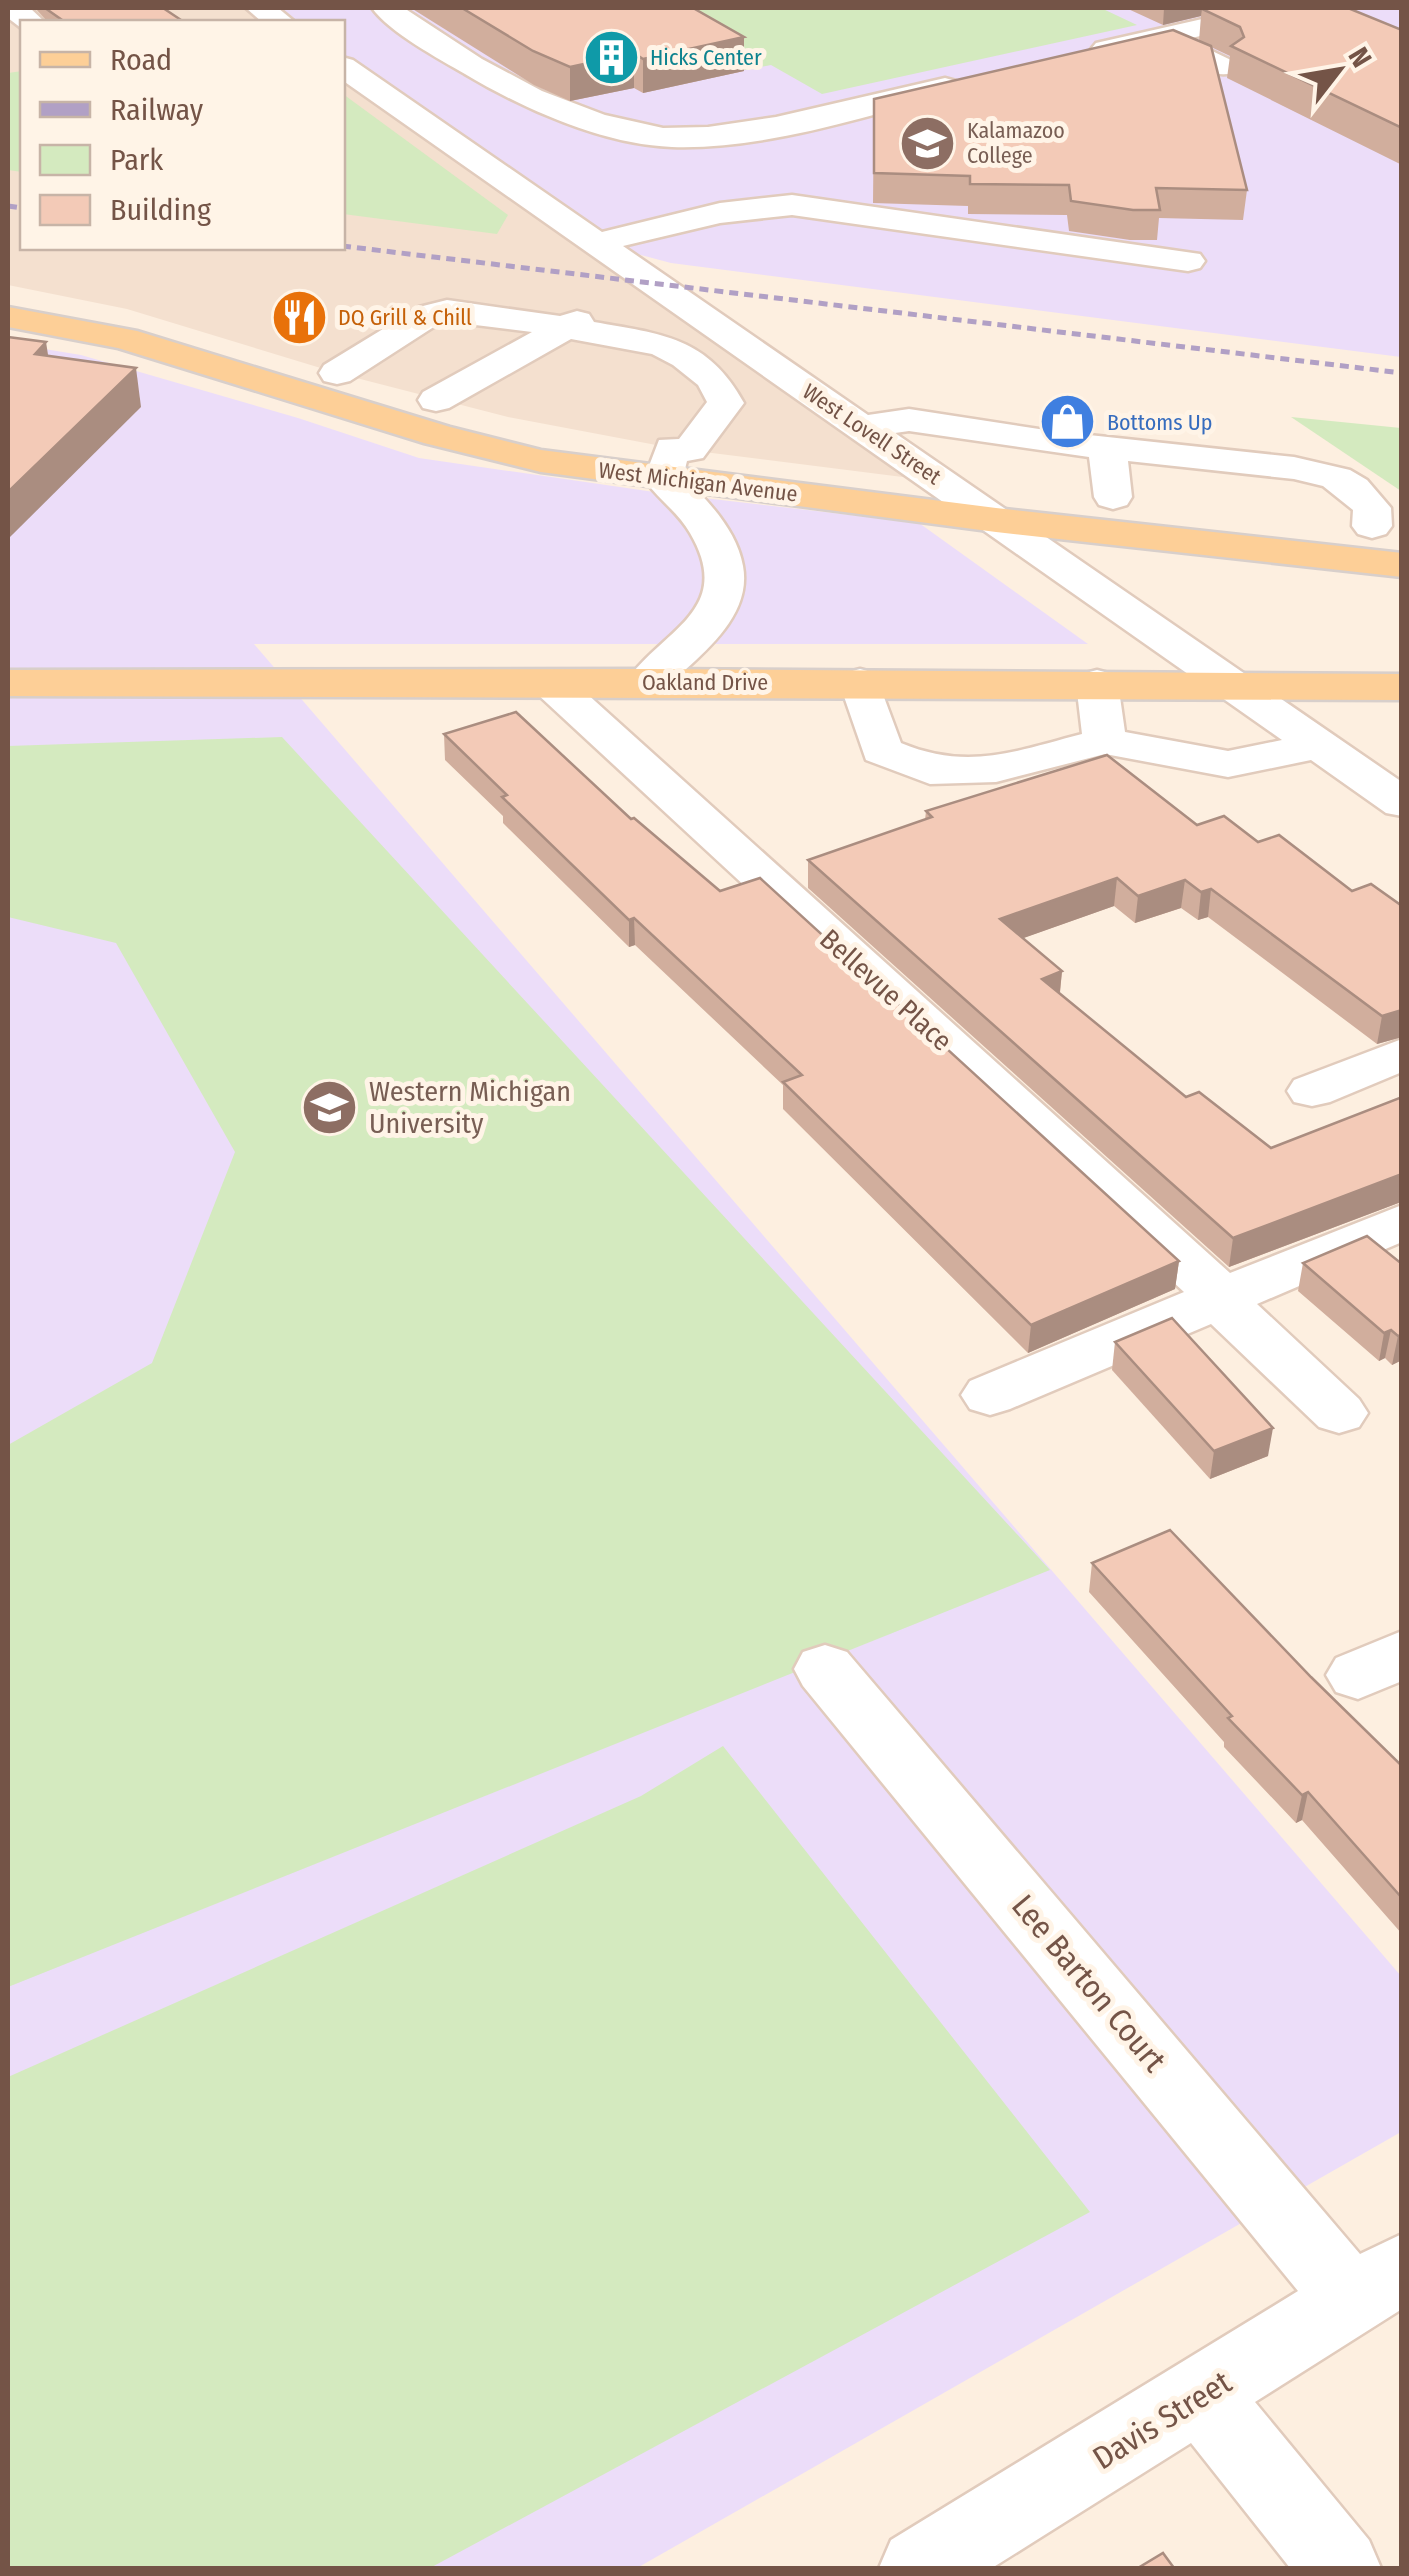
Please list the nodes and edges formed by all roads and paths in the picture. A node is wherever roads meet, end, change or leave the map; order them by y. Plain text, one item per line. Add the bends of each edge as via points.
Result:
1 (386, 8) edge
2 (1287, 8) edge
3 (1158, 37) junction
4 (1071, 57) edge
5 (1222, 67) edge
6 (345, 68) edge
7 (978, 79) edge
8 (596, 243) junction
9 (1188, 261) dead end
10 (643, 275) junction
11 (9, 306) edge
12 (568, 328) junction
13 (721, 329) junction
14 (662, 345) junction
15 (338, 372) junction
16 (436, 400) junction
17 (754, 407) junction
18 (508, 417) dead end
19 (845, 417) junction
20 (594, 433) dead end
21 (1106, 448) junction
22 (675, 459) junction
23 (942, 482) junction
24 (1114, 497) junction
25 (996, 520) junction
26 (1387, 527) edge
27 (1402, 565) edge
28 (646, 682) junction
29 (860, 682) junction
30 (8, 683) edge
31 (1097, 683) junction
32 (550, 684) junction
33 (1231, 684) junction
34 (1402, 687) edge
35 (1105, 740) junction
36 (1319, 745) junction
37 (1402, 803) edge
38 (1402, 1054) edge
39 (1312, 1091) dead end
40 (1402, 1222) edge
41 (1220, 1298) junction
42 (990, 1395) dead end
43 (1339, 1413) dead end
44 (825, 1669) dead end
45 (1376, 2283) edge
46 (1202, 2396) junction
47 (920, 2568) edge
48 (1340, 2568) edge

1 - 7 street via 557,112 670,138 728,134
2 - 3 street
3 - 4 street
3 - 5 street
6 - 8 street, West Lovell Street
8 - 9 street via 720,213 792,205
8 - 10 street, West Lovell Street
10 - 12 street
10 - 13 street, West Lovell Street
11 - 15 main road via 47,292
11 - 22 main road, West Michigan Avenue via 541,461
12 - 14 street
12 - 15 street via 447,310
12 - 16 street
13 - 14 street
13 - 19 street, West Lovell Street
14 - 17 street
15 - 16 main road
16 - 18 main road
17 - 19 street
17 - 22 street
19 - 21 street
19 - 23 street, West Lovell Street
20 - 22 main road, West Michigan Avenue
21 - 24 street
21 - 26 street via 1336,478 1366,498
22 - 23 main road, West Michigan Avenue
22 - 25 main road, West Michigan Avenue
22 - 28 street via 725,564 721,601 701,630
23 - 24 main road, West Michigan Avenue via 1033,495
23 - 25 street, West Lovell Street
24 - 26 main road, West Michigan Avenue
25 - 27 main road, West Michigan Avenue
25 - 33 street, West Lovell Street
28 - 29 main road, Oakland Drive
28 - 32 main road, Oakland Drive
29 - 31 main road, Oakland Drive
29 - 35 street via 882,751 930,771 996,770
30 - 32 main road, Oakland Drive
31 - 33 main road, Oakland Drive
31 - 35 street
32 - 41 street, Bellevue Place
33 - 34 main road, Oakland Drive
33 - 36 street, West Lovell Street
35 - 36 street via 1228,764
36 - 37 street, West Lovell Street
38 - 39 street
40 - 41 street
41 - 42 street
41 - 43 street, Bellevue Place
44 - 45 street, Lee Barton Court
45 - 46 street, Davis Street
46 - 47 street, Davis Street
46 - 48 street

